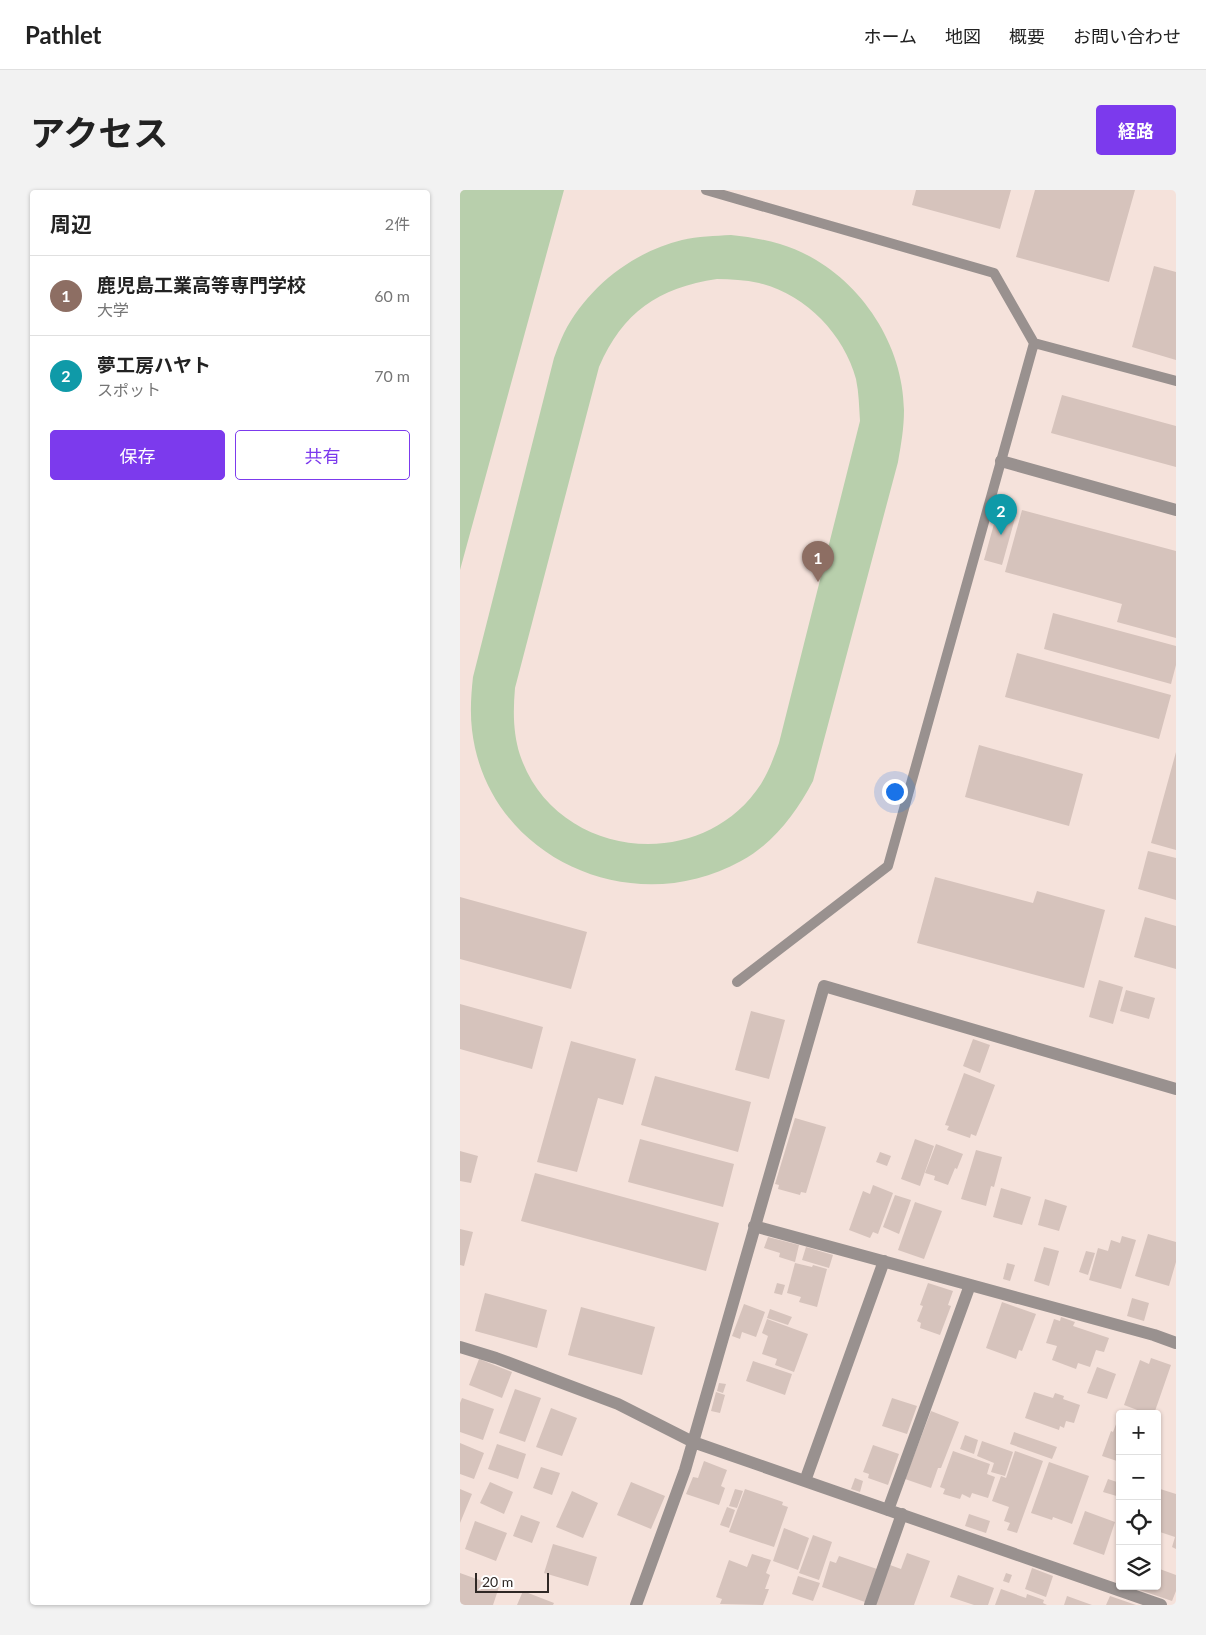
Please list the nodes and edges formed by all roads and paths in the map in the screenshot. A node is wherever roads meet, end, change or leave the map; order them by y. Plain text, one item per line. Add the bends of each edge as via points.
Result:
1 (706, 190) edge
2 (1034, 343) junction
3 (1176, 380) edge
4 (1001, 461) junction
5 (1176, 510) edge
6 (737, 982) dead end
7 (1176, 1089) edge
8 (754, 1226) junction
9 (884, 1261) junction
10 (970, 1285) junction
11 (1176, 1343) edge
12 (460, 1348) edge
13 (693, 1442) junction
14 (805, 1481) junction
15 (888, 1510) junction
16 (902, 1514) junction
17 (636, 1605) edge
18 (870, 1605) edge
19 (1161, 1605) edge

1 - 2 lane via 994,272
2 - 3 lane
2 - 4 lane
4 - 5 street
4 - 6 lane via 888,866
7 - 8 street via 824,986
8 - 9 street
8 - 13 street
9 - 10 street
9 - 14 street
10 - 11 street via 1154,1334
10 - 15 street
12 - 13 street via 496,1358 618,1404
13 - 14 street
13 - 17 street
14 - 15 street
15 - 16 street
16 - 18 street
16 - 19 street

